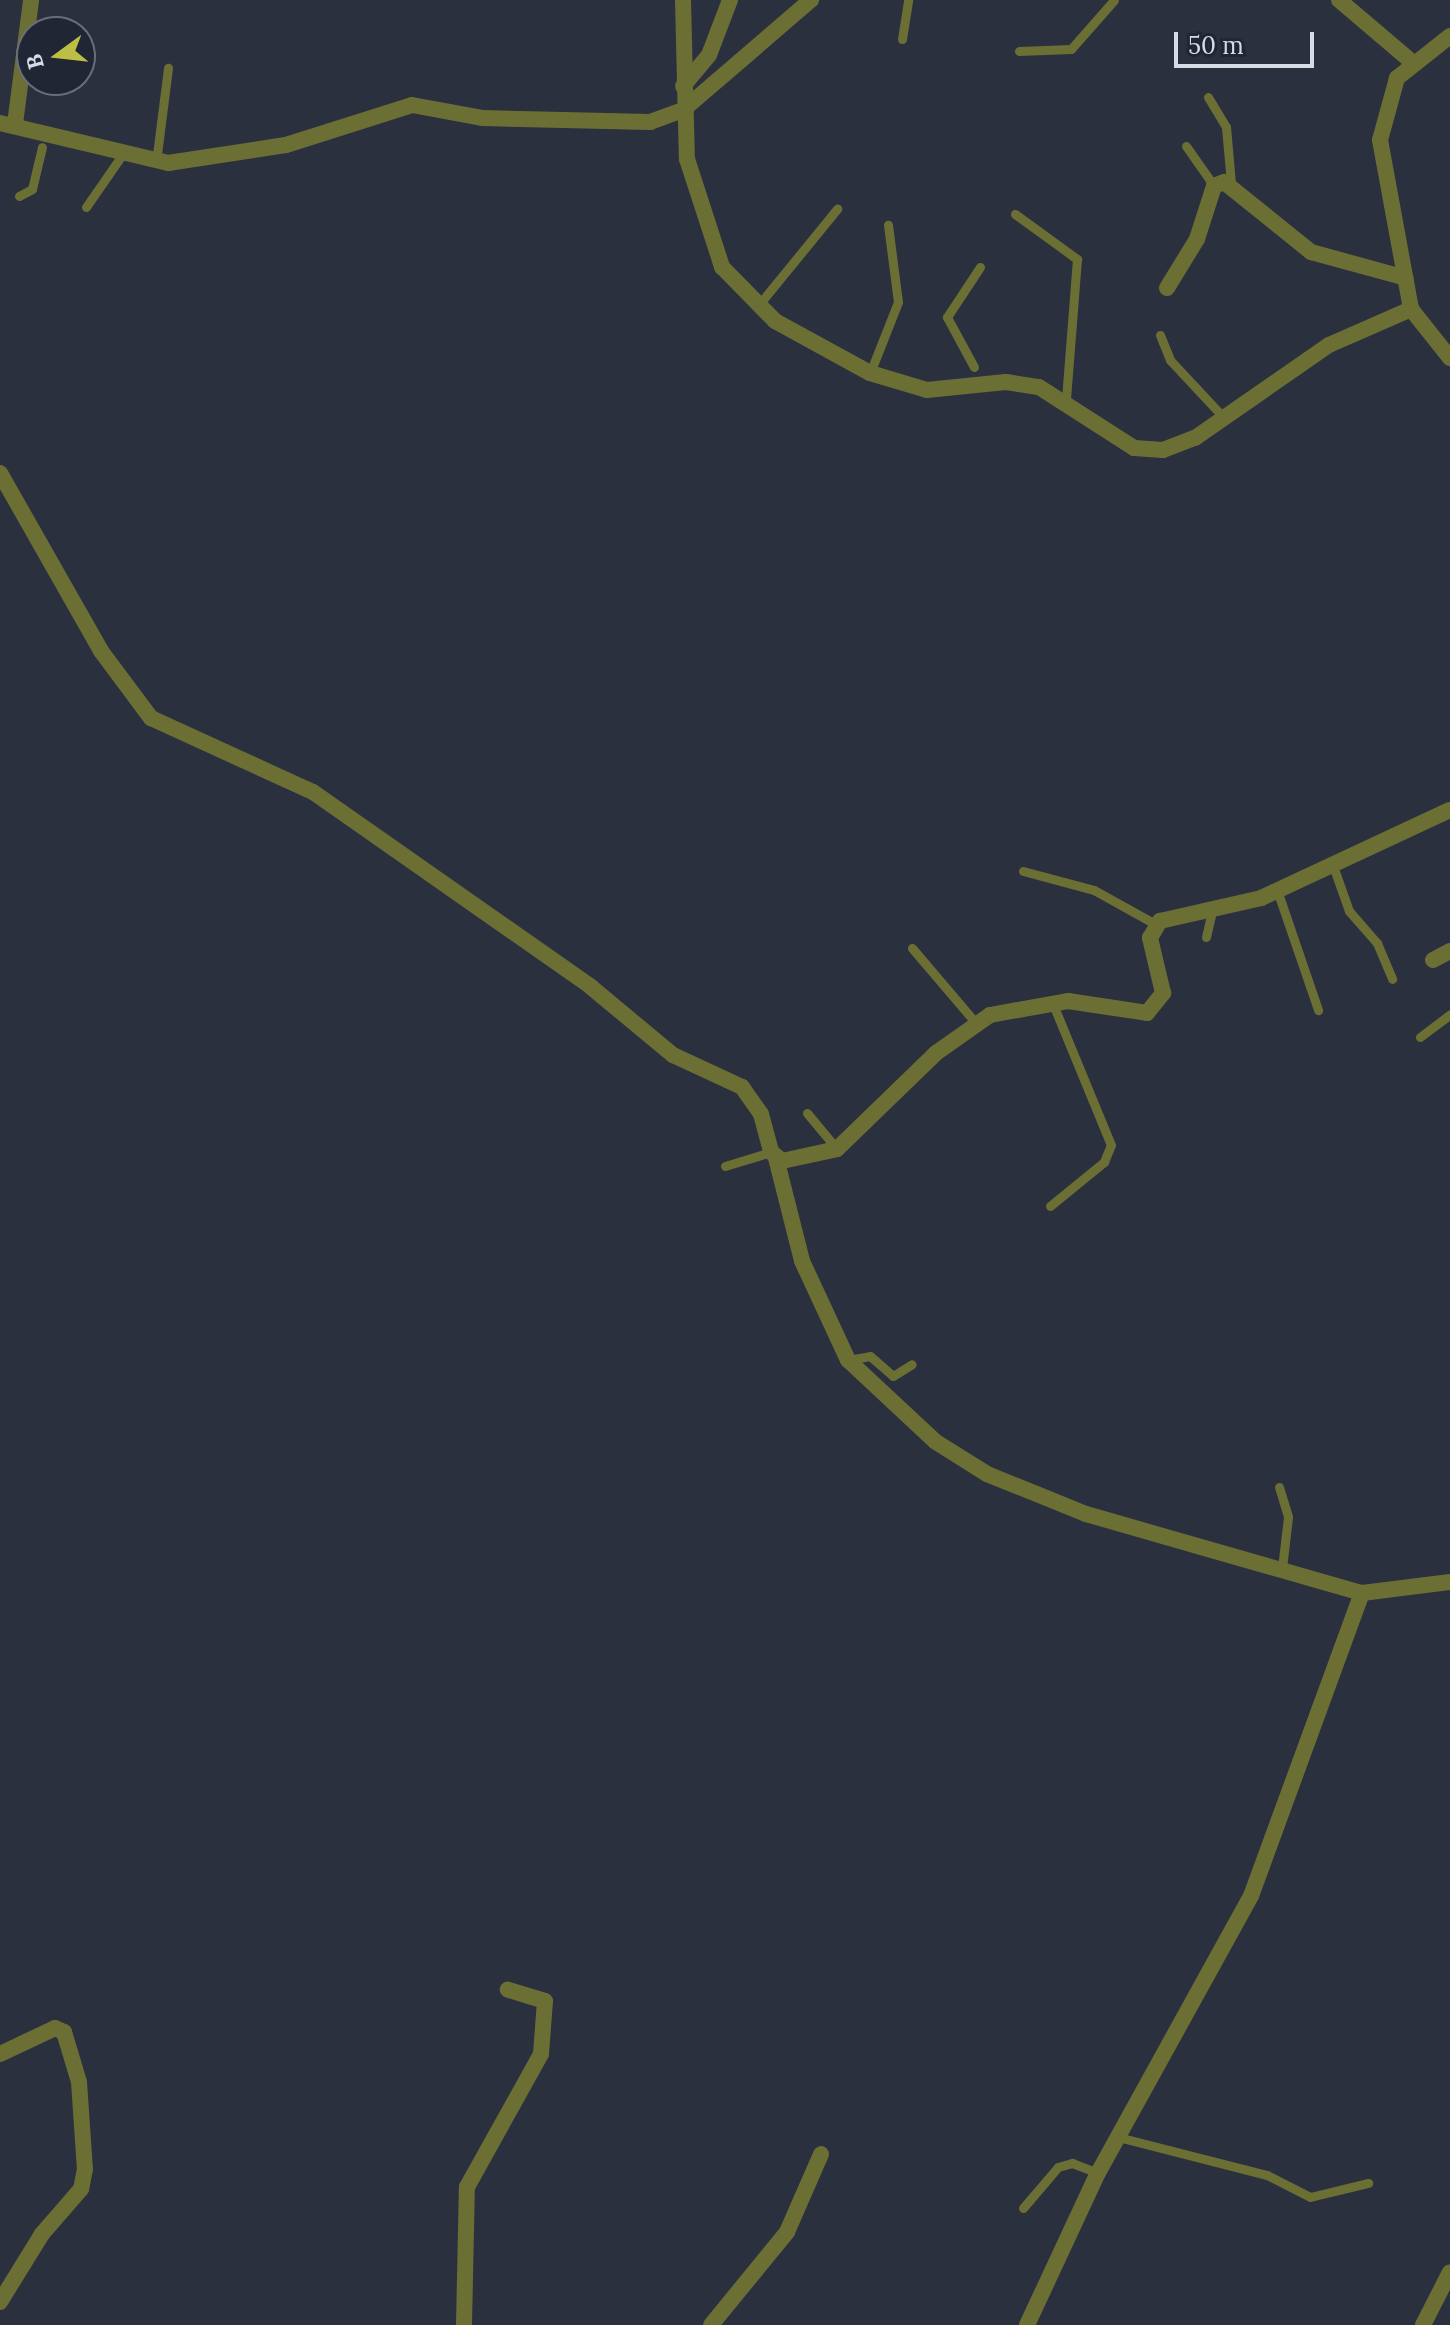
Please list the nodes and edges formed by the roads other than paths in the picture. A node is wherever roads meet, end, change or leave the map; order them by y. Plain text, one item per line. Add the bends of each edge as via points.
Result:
1 (31, 0) edge
2 (683, 0) edge
3 (730, 0) edge
4 (811, 0) edge
5 (908, 0) edge
6 (1114, 0) edge
7 (1339, 0) edge
8 (1450, 36) edge
9 (902, 39) dead end
10 (1019, 51) dead end
11 (1411, 61) junction
12 (168, 68) dead end
13 (683, 86) junction
14 (1208, 97) dead end
15 (683, 110) junction
16 (7, 124) edge
17 (43, 140) junction
18 (1186, 146) dead end
19 (122, 155) junction
20 (156, 162) junction
21 (1222, 185) junction
22 (19, 196) dead end
23 (86, 207) dead end
24 (837, 209) dead end
25 (1015, 214) dead end
26 (888, 225) dead end
27 (980, 267) dead end
28 (1406, 278) junction
29 (1167, 288) dead end
30 (757, 307) junction
31 (1411, 309) junction
32 (1160, 335) dead end
33 (1450, 358) edge
34 (974, 367) dead end
35 (870, 373) junction
36 (1066, 399) junction
37 (1224, 418) junction
38 (0, 473) edge
39 (1450, 810) edge
40 (1331, 859) junction
41 (1023, 871) dead end
42 (1277, 890) junction
43 (1212, 910) junction
44 (1155, 924) junction
45 (1206, 937) dead end
46 (912, 948) dead end
47 (1450, 951) edge
48 (1433, 960) dead end
49 (1392, 979) dead end
50 (1052, 1002) junction
51 (1318, 1010) dead end
52 (1450, 1014) edge
53 (975, 1022) junction
54 (1420, 1037) dead end
55 (807, 1113) dead end
56 (837, 1149) junction
57 (773, 1155) junction
58 (725, 1166) dead end
59 (1050, 1206) dead end
60 (848, 1360) junction
61 (912, 1364) dead end
62 (1279, 1487) dead end
63 (1282, 1568) junction
64 (1450, 1582) edge
65 (1362, 1593) junction
66 (508, 1990) dead end
67 (0, 2054) edge
68 (1118, 2137) junction
69 (821, 2154) dead end
70 (1098, 2173) junction
71 (1368, 2183) dead end
72 (1023, 2208) dead end
73 (1450, 2272) edge
74 (0, 2302) edge
75 (464, 2325) edge
76 (711, 2325) edge
77 (1027, 2325) edge
78 (1423, 2325) edge

1 - 16 street
2 - 13 street
3 - 13 street via 709,55
4 - 15 street
5 - 9 lane
6 - 10 lane via 1071,49
7 - 11 street
8 - 11 street
11 - 28 street via 1388,97 1380,140
12 - 20 lane
13 - 15 street
14 - 21 lane via 1226,127
15 - 20 street via 629,122 482,118 412,105 286,145
15 - 30 street via 687,159 711,246
16 - 17 street
17 - 19 street
17 - 22 lane via 32,189
18 - 21 lane
19 - 20 street
19 - 23 lane
21 - 28 street via 1311,252
21 - 29 street
24 - 30 lane
25 - 36 lane via 1077,259
26 - 35 lane via 898,302
27 - 34 lane via 947,317
28 - 31 street
30 - 35 street
31 - 33 street
31 - 37 street via 1329,345
32 - 37 lane via 1170,360
35 - 36 street via 927,390 1020,383
36 - 37 street via 1146,450 1177,446
38 - 57 street via 101,651 151,718 313,792 591,987 673,1055 742,1087 761,1114
39 - 40 street
40 - 42 street
40 - 49 lane via 1349,911 1377,943
41 - 44 lane via 1094,890
42 - 43 street
42 - 51 lane
43 - 44 street
43 - 45 lane
44 - 50 street via 1150,938 1163,979 1158,1007 1134,1015
46 - 53 lane
47 - 48 street
50 - 53 street
50 - 59 lane via 1111,1145 1104,1162
52 - 54 lane
53 - 56 street
55 - 56 lane
56 - 57 street
57 - 58 lane
57 - 60 street via 802,1261
60 - 61 lane via 870,1356 893,1376
60 - 63 street via 901,1416 987,1474 1086,1514
62 - 63 lane via 1288,1517
63 - 65 street
64 - 65 street
65 - 68 street via 1251,1896
66 - 75 street via 545,2001 541,2054 467,2187
67 - 74 street via 55,2028 64,2032 79,2082 85,2169 76,2197 42,2234
68 - 70 street
68 - 71 lane via 1267,2175 1310,2197
69 - 76 street via 787,2232
70 - 72 lane via 1072,2163 1058,2167
70 - 77 street
73 - 78 street

